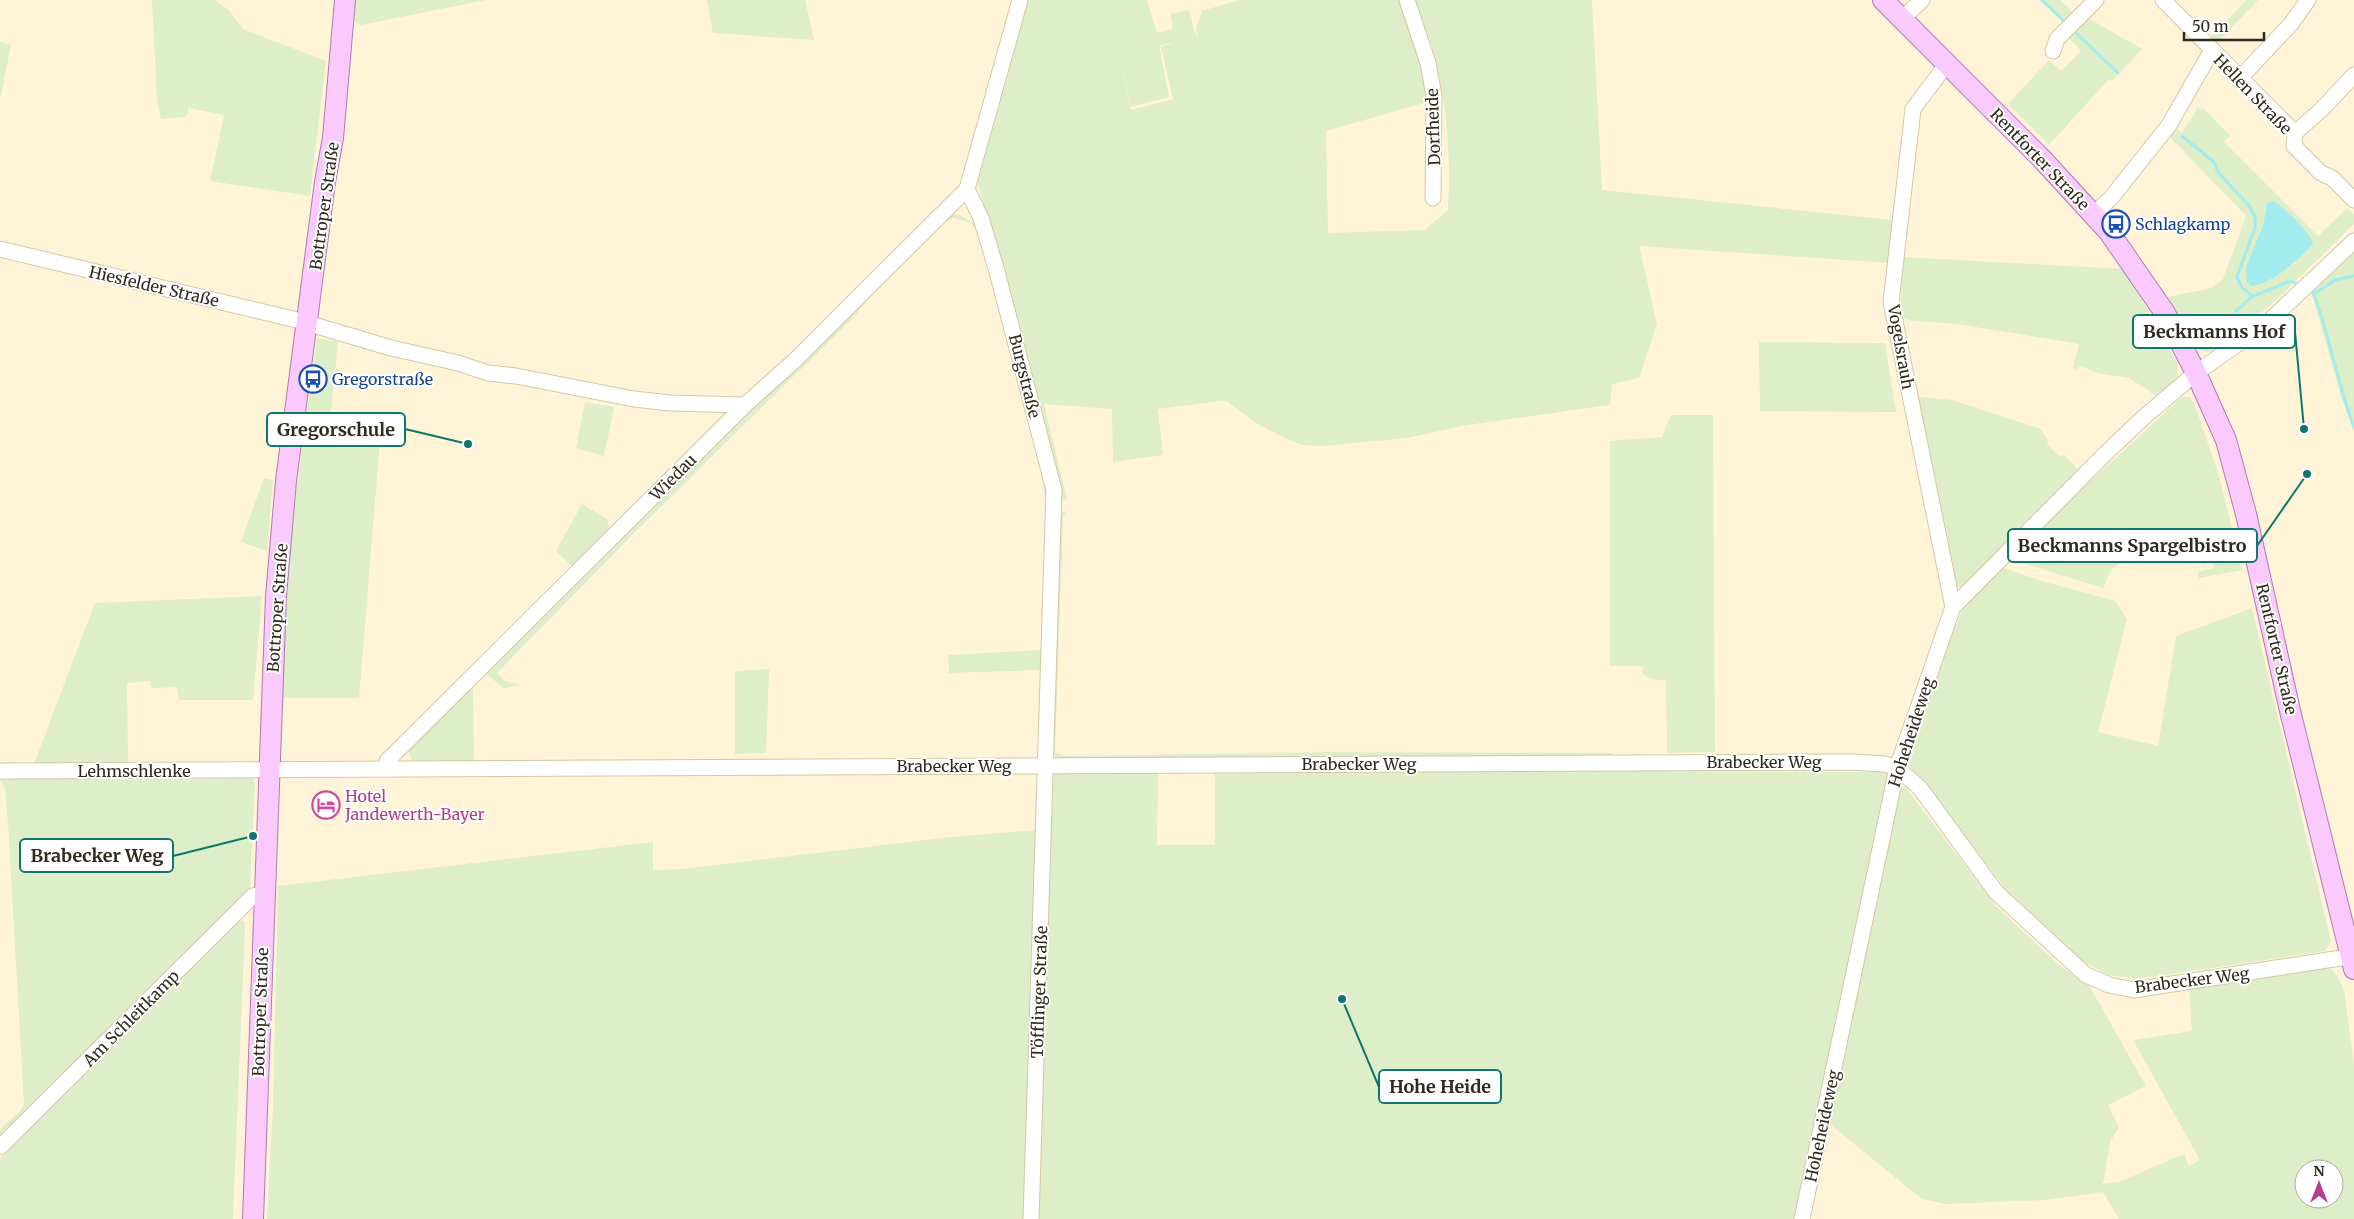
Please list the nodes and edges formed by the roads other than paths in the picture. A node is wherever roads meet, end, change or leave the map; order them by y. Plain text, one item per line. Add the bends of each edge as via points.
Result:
1 (345, 0) edge
2 (1020, 0) edge
3 (1407, 0) edge
4 (1883, 0) edge
5 (1922, 0) edge
6 (2096, 0) edge
7 (2308, 0) edge
8 (2171, 3) edge
9 (1902, 20) junction
10 (2212, 50) junction
11 (2053, 51) dead end
12 (1946, 65) junction
13 (2354, 76) edge
14 (2240, 78) junction
15 (2294, 133) junction
16 (967, 189) junction
17 (1433, 198) dead end
18 (2354, 200) edge
19 (2094, 214) junction
20 (2354, 241) edge
21 (0, 249) edge
22 (307, 324) junction
23 (2196, 373) junction
24 (745, 405) junction
25 (1953, 607) junction
26 (1046, 765) junction
27 (1897, 768) junction
28 (387, 769) junction
29 (0, 771) edge
30 (268, 771) junction
31 (264, 893) junction
32 (2353, 961) edge
33 (0, 1147) edge
34 (253, 1219) edge
35 (1031, 1219) edge
36 (1802, 1219) edge

1 - 22 main road, Bottroper Straße via 333,138
2 - 16 street
3 - 17 street, Dorfheide via 1428,63 1434,96
4 - 9 main road, Rentforter Straße
5 - 9 street
6 - 11 street via 2058,39
7 - 14 street via 2291,24
8 - 10 street, Hellen Straße
9 - 12 main road, Rentforter Straße
10 - 14 street, Hellen Straße
10 - 19 street, Hellen Straße via 2169,124 2111,198
12 - 19 main road, Rentforter Straße
12 - 25 street, Vogelsrauh via 1913,109 1891,302
13 - 15 street
14 - 15 street, Hellen Straße
15 - 18 street, Hellen Straße via 2294,146 2320,173 2332,178
16 - 24 street, Wiedau via 793,362
16 - 26 street, Burgstraße via 981,218 996,268 1054,490
19 - 23 main road, Rentforter Straße via 2148,287
20 - 23 street via 2266,324
21 - 22 street, Hiesfelder Straße
22 - 24 street via 458,363 488,374 516,376 634,399
22 - 30 main road, Bottroper Straße via 286,481
23 - 25 street, Hoheheideweg via 2105,454
23 - 32 main road, Rentforter Straße via 2226,440 2246,514 2291,715
24 - 28 street, Wiedau via 395,753 387,762
25 - 27 street, Hoheheideweg
26 - 27 street, Brabecker Weg via 1852,762
26 - 28 street, Brabecker Weg
26 - 35 street, Töfflinger Straße
27 - 32 street, Brabecker Weg via 1920,788 1996,892 2086,975 2109,985 2134,990
27 - 36 street, Hoheheideweg
28 - 30 street, Brabecker Weg
29 - 30 street, Lehmschlenke
30 - 31 main road, Bottroper Straße
31 - 33 street, Am Schleitkamp via 253,896
31 - 34 main road, Bottroper Straße

